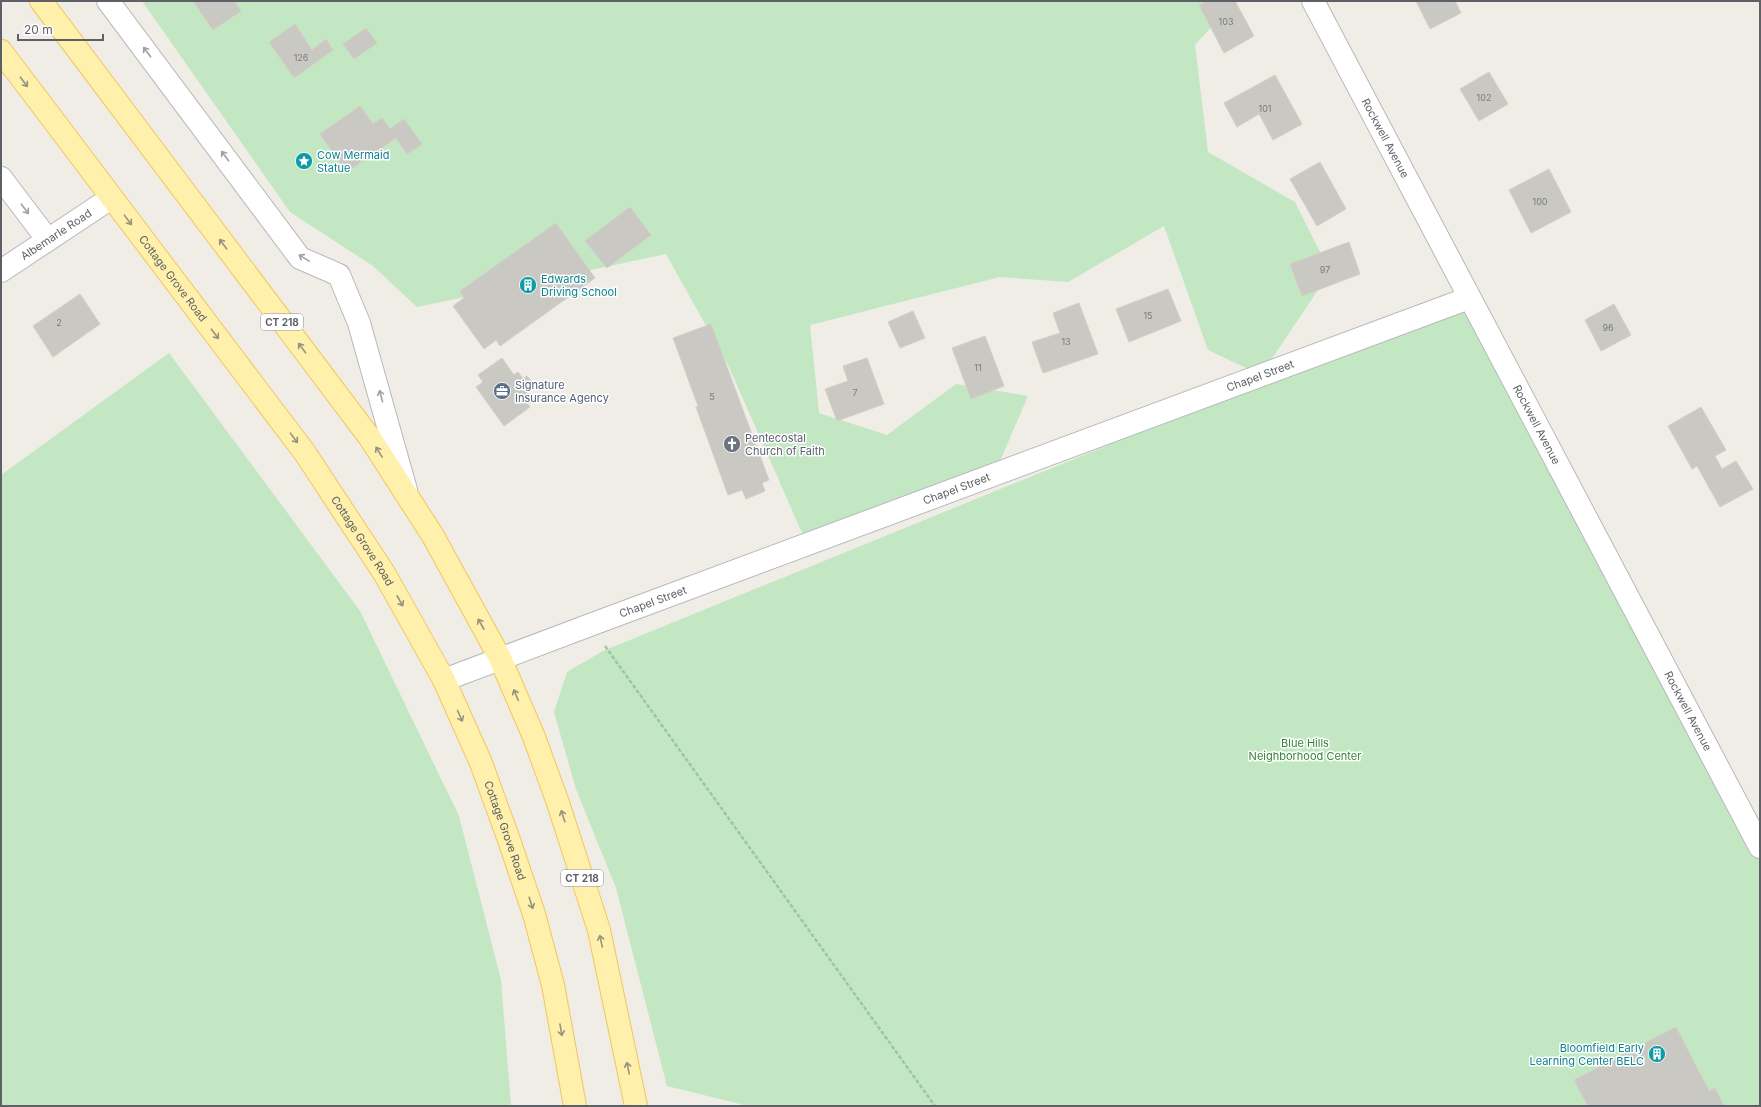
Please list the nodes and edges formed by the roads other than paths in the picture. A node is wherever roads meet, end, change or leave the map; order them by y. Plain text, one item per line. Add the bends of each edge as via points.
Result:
1 (41, 1) edge
2 (108, 1) edge
3 (1313, 1) edge
4 (1, 51) edge
5 (1, 178) edge
6 (111, 198) junction
7 (48, 240) junction
8 (1, 271) edge
9 (1469, 298) junction
10 (409, 501) junction
11 (500, 658) junction
12 (444, 680) junction
13 (1760, 848) edge
14 (575, 1106) edge
15 (636, 1106) edge

10 -> 1 main road, CT 218 via 370,438
10 -> 2 street via 359,323 339,275 300,258
3 - 9 street, Rockwell Avenue
4 -> 6 main road, Cottage Grove Road
5 -> 7 street
6 - 7 street, Albemarle Road
6 -> 12 main road, Cottage Grove Road via 309,458 384,573
7 - 8 street, Albemarle Road
9 - 11 street, Chapel Street
9 - 13 street, Rockwell Avenue
11 -> 10 main road, CT 218 via 433,536
11 - 12 street, Chapel Street
15 -> 11 main road, CT 218 via 599,930 534,737
12 -> 14 main road, Cottage Grove Road via 481,763 534,914 553,985

